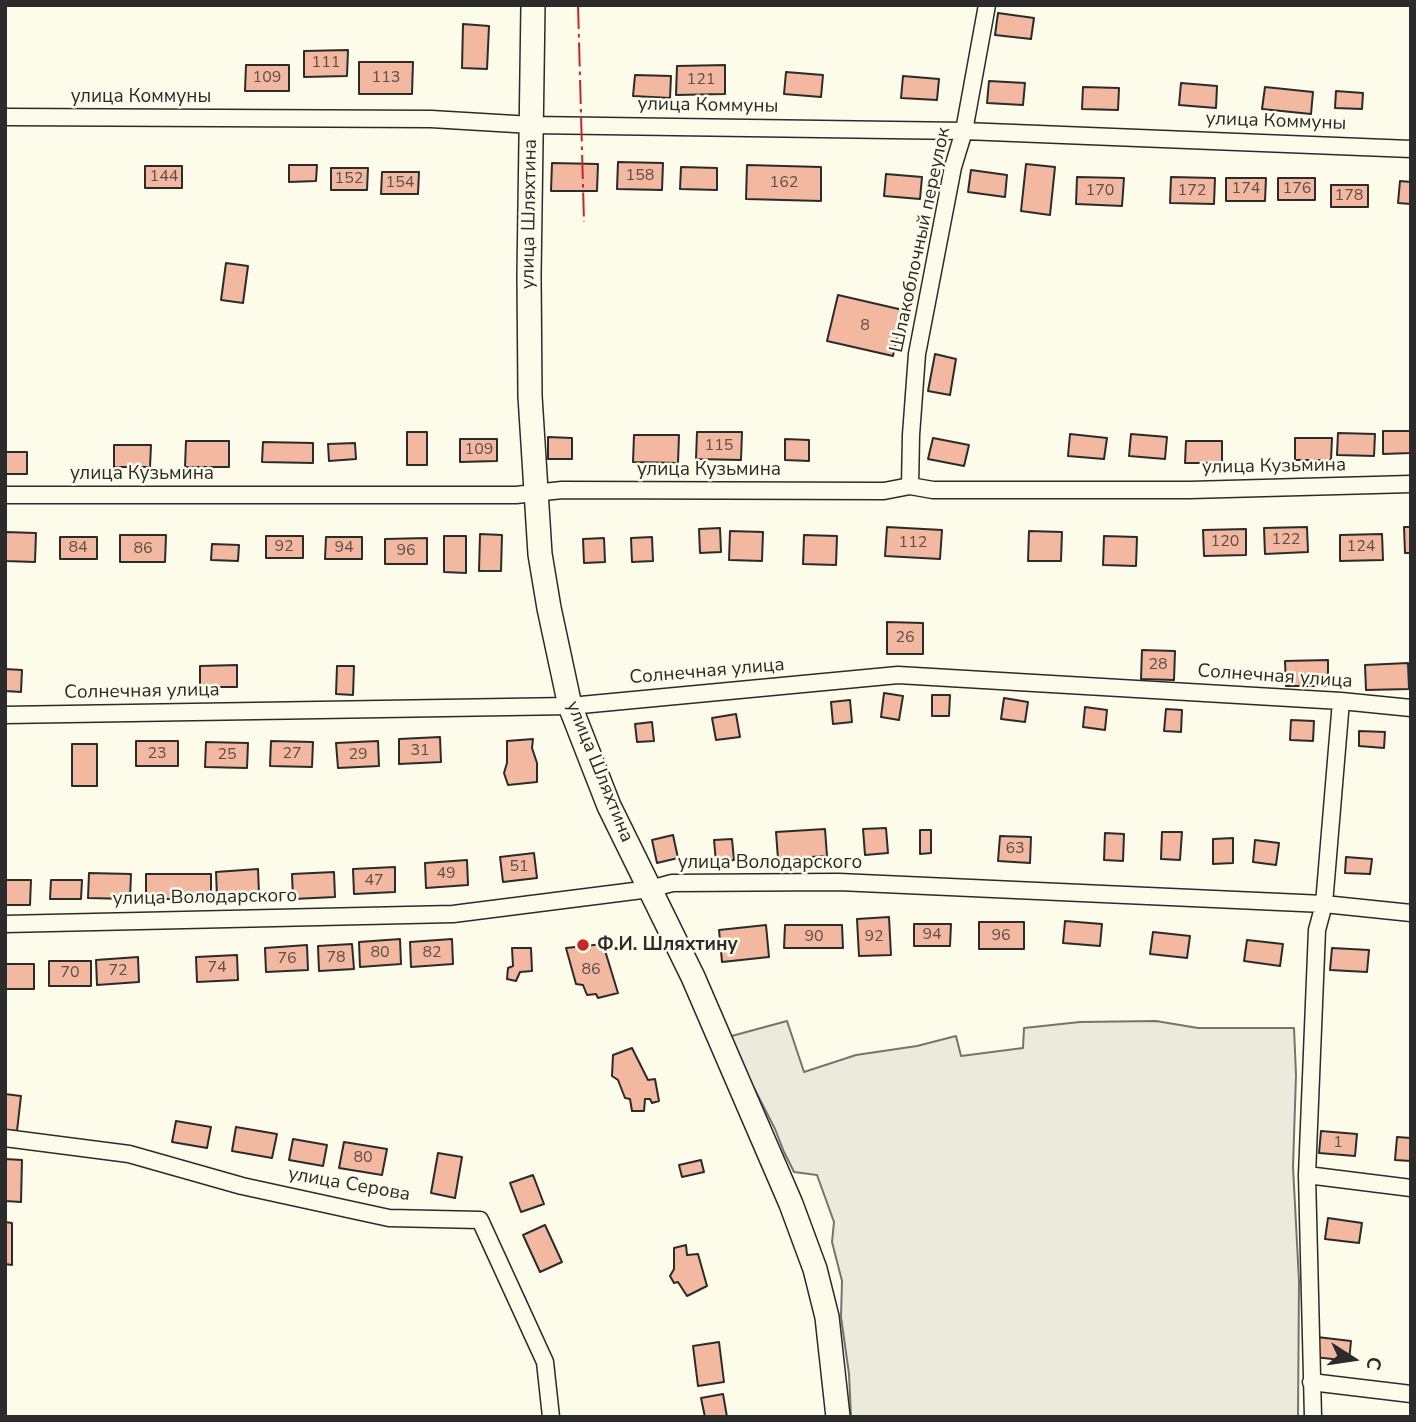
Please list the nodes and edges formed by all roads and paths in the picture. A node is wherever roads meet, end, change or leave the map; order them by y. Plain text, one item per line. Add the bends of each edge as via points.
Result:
1 (533, 5) edge
2 (987, 5) edge
3 (5, 117) edge
4 (532, 125) junction
5 (964, 131) junction
6 (1411, 149) edge
7 (1411, 484) edge
8 (910, 485) junction
9 (536, 493) junction
10 (5, 495) edge
11 (1341, 701) junction
12 (570, 706) junction
13 (1411, 708) edge
14 (5, 715) edge
15 (650, 889) junction
16 (1324, 904) junction
17 (1411, 913) edge
18 (5, 924) edge
19 (5, 1138) edge
20 (1307, 1175) junction
21 (1411, 1188) edge
22 (1311, 1382) junction
23 (1411, 1394) edge
24 (551, 1417) edge
25 (838, 1417) edge
26 (1313, 1417) edge

1 - 4 main road, улица Шляхтина
2 - 5 street, Шлакоблочный переулок
3 - 4 street, улица Коммуны via 430,119
4 - 5 street, улица Коммуны
4 - 9 main road, улица Шляхтина via 530,396
5 - 6 street, улица Коммуны
5 - 8 street, Шлакоблочный переулок via 917,354
7 - 8 street, улица Кузьмина via 1190,490 933,490
8 - 9 street, улица Кузьмина via 884,491
9 - 10 street, улица Кузьмина
9 - 12 main road, улица Шляхтина via 548,608
11 - 12 street, Солнечная улица via 898,675
11 - 13 street, Солнечная улица
11 - 16 street
12 - 14 street, Солнечная улица
12 - 15 main road, улица Шляхтина via 609,806
15 - 16 street, улица Володарского via 672,883 839,882
15 - 18 street, улица Володарского via 453,914
15 - 25 main road, улица Шляхтина via 693,976 815,1269 827,1317
16 - 17 street, улица Володарского
16 - 20 street via 1317,930
19 - 24 street, улица Серова via 129,1154 242,1186 389,1218 480,1220 545,1362
20 - 21 street
20 - 22 street
22 - 23 street
22 - 26 street

